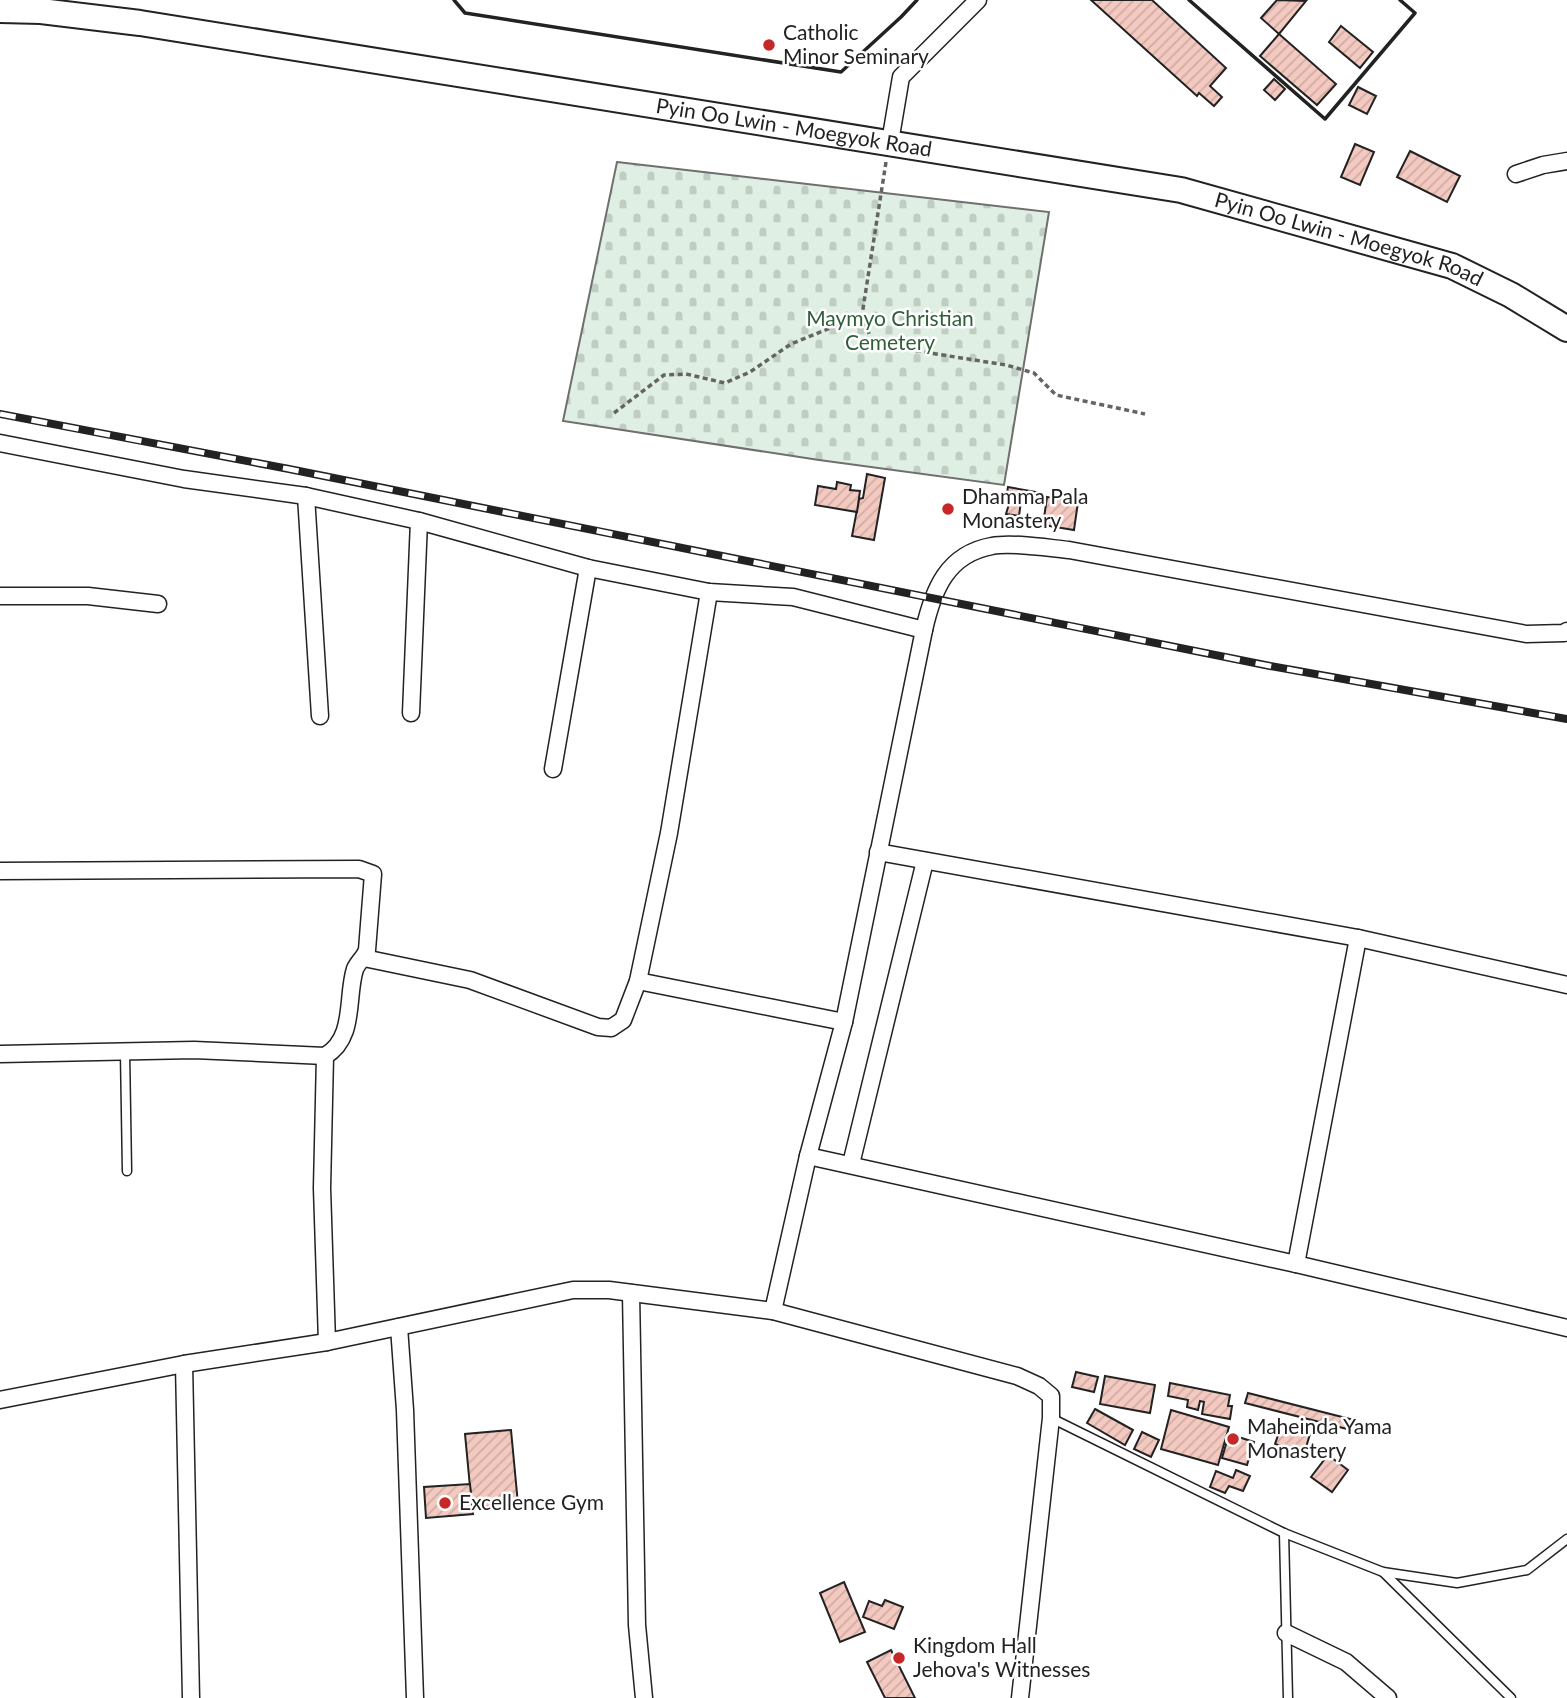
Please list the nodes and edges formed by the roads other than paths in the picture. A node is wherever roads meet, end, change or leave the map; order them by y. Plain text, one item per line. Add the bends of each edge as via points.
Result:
1 (978, 0) edge
2 (0, 10) edge
3 (890, 142) junction
4 (1567, 160) edge
5 (1516, 174) dead end
6 (1567, 328) edge
7 (0, 443) edge
8 (306, 496) junction
9 (419, 521) junction
10 (587, 568) junction
11 (709, 592) junction
12 (0, 596) edge
13 (158, 604) dead end
14 (924, 630) junction
15 (1567, 631) edge
16 (411, 713) dead end
17 (320, 716) dead end
18 (553, 769) dead end
19 (878, 852) junction
20 (925, 861) junction
21 (0, 872) edge
22 (1358, 938) junction
23 (364, 958) junction
24 (638, 981) junction
25 (1567, 985) edge
26 (844, 1022) junction
27 (125, 1052) junction
28 (0, 1054) edge
29 (325, 1056) junction
30 (808, 1156) junction
31 (851, 1164) junction
32 (127, 1171) dead end
33 (1296, 1264) junction
34 (631, 1293) junction
35 (773, 1311) junction
36 (400, 1327) junction
37 (1567, 1328) edge
38 (327, 1342) junction
39 (184, 1364) junction
40 (0, 1400) edge
41 (1051, 1418) junction
42 (1284, 1533) junction
43 (1567, 1539) edge
44 (1383, 1572) junction
45 (1286, 1633) junction
46 (191, 1698) edge
47 (415, 1698) edge
48 (644, 1698) edge
49 (1020, 1698) edge
50 (1287, 1698) edge
51 (1388, 1698) edge
52 (1511, 1698) edge

1 - 3 street via 901,77
2 - 3 main road, Pyin Oo Lwin - Moegyok Road via 140,23
3 - 6 main road, Pyin Oo Lwin - Moegyok Road via 1181,190 1378,244 1452,266
4 - 5 street
7 - 8 street via 184,479
8 - 9 street
8 - 17 street
9 - 10 street
9 - 16 street
10 - 11 street
10 - 18 street
11 - 14 street via 793,597
11 - 24 street via 669,833
12 - 13 street via 88,596
14 - 15 street via 932,598 948,570 971,552 994,545 1069,550 1526,634
14 - 19 street
19 - 20 street
19 - 26 street
20 - 22 street
20 - 31 street
21 - 23 street via 359,869 373,874
22 - 25 street
22 - 33 street
23 - 24 street via 470,980 598,1027 611,1028 623,1020
23 - 29 street via 356,967 351,1009 341,1038
24 - 26 street
26 - 30 street
27 - 28 street
27 - 29 street
27 - 32 lane
29 - 38 street via 322,1188
30 - 31 street
30 - 35 street
31 - 33 street
33 - 37 street
34 - 35 street
34 - 36 street via 573,1290
34 - 48 street via 637,1625
35 - 41 street via 1017,1376 1051,1396
36 - 38 street
36 - 47 street
38 - 39 street
39 - 40 street
39 - 46 street
41 - 42 lane
41 - 49 street
42 - 44 lane
42 - 45 lane
43 - 44 lane via 1527,1570 1457,1583
44 - 52 lane
45 - 50 lane
45 - 51 street via 1346,1661

